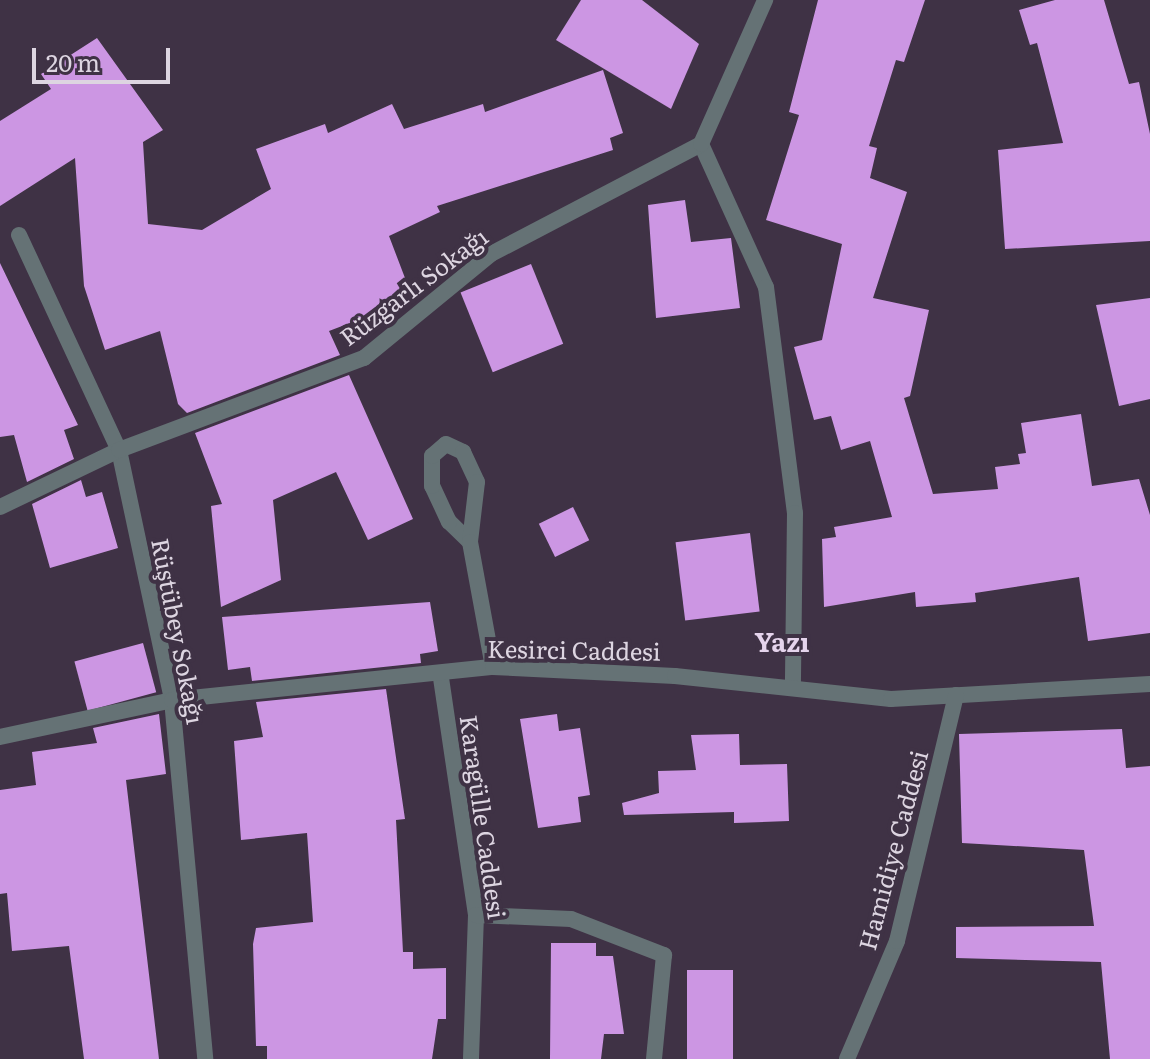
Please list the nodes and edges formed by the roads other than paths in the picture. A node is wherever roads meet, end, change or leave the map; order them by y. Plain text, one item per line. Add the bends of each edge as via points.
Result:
1 (765, 0) edge
2 (701, 144) junction
3 (19, 235) dead end
4 (119, 450) junction
5 (0, 507) edge
6 (470, 542) junction
7 (493, 667) junction
8 (441, 678) junction
9 (1150, 684) edge
10 (793, 688) junction
11 (956, 695) junction
12 (172, 700) junction
13 (0, 737) edge
14 (476, 915) junction
15 (205, 1059) edge
16 (471, 1059) edge
17 (654, 1059) edge
18 (847, 1059) edge

1 - 2 street
2 - 4 street, Rüzgarlı Sokağı via 491,254 364,358
2 - 10 street via 766,287 795,513
3 - 4 street, Rüştübey Sokağı
4 - 5 street, Rüzgarlı Sokağı
4 - 12 street, Rüştübey Sokağı
6 - 6 street via 477,482 463,452 446,444 432,456 432,486 449,522
6 - 7 street
7 - 8 street, Kesirci Caddesi
7 - 10 street, Kesirci Caddesi
8 - 12 street, Kesirci Caddesi
8 - 14 street, Karagülle Caddesi
9 - 11 street, Kesirci Caddesi
10 - 11 street, Kesirci Caddesi via 891,699
11 - 18 street, Hamidiye Caddesi via 897,941
12 - 13 street, Kesirci Caddesi
12 - 15 street, Rüştübey Sokağı
14 - 16 street, Karagülle Caddesi
14 - 17 street via 571,919 664,955

